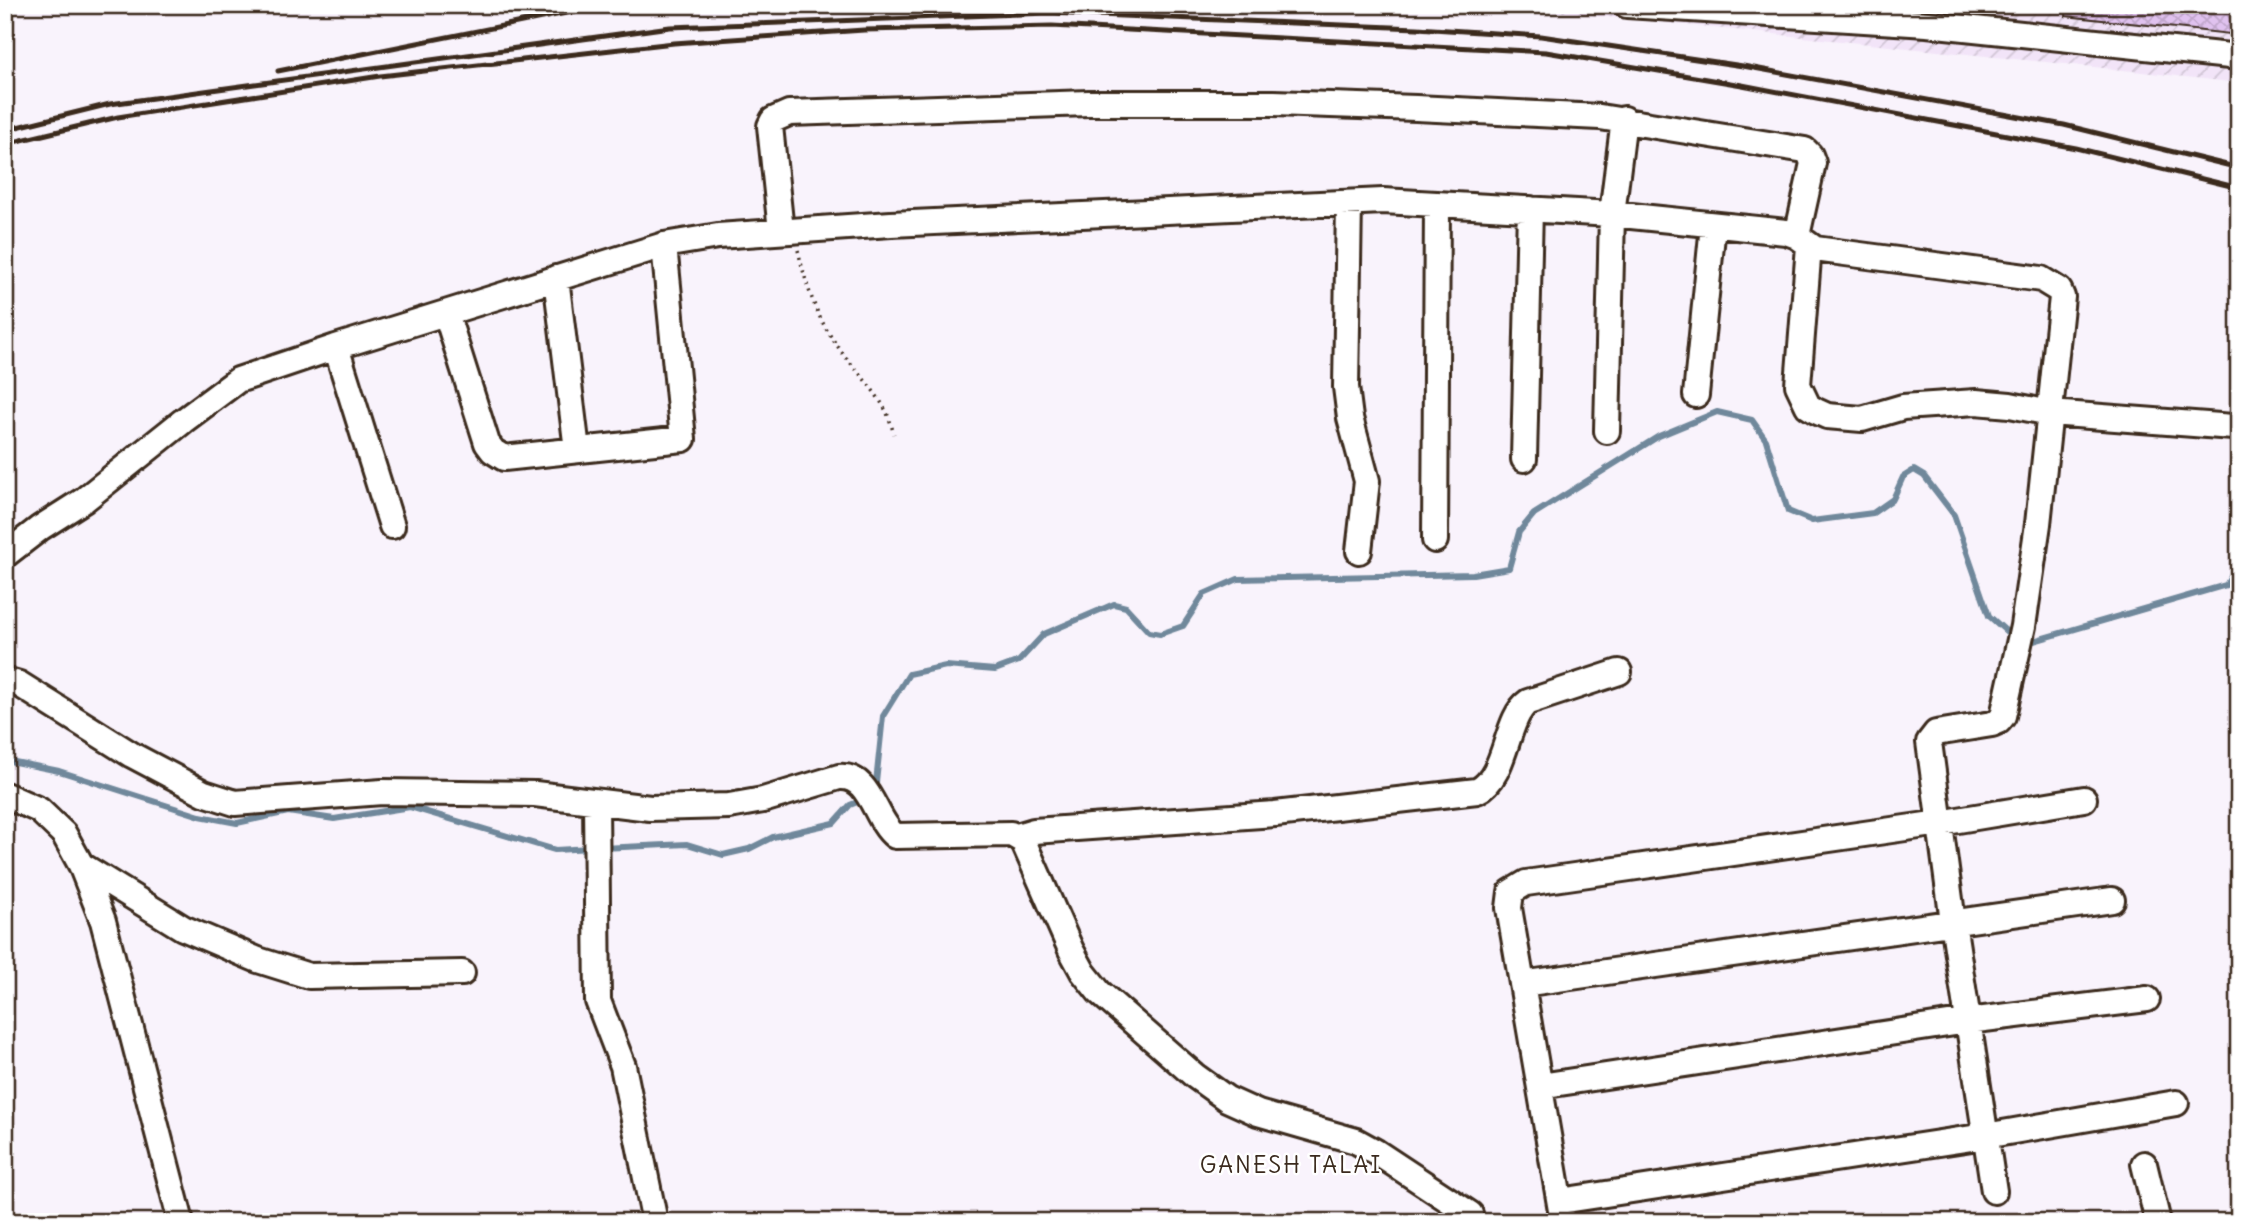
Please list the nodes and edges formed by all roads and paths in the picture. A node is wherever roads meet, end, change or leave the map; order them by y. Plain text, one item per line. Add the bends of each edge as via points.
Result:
1 (1627, 5) edge
2 (2239, 57) edge
3 (1623, 120) junction
4 (1349, 203) junction
5 (1437, 204) junction
6 (1530, 209) junction
7 (1612, 214) junction
8 (1713, 225) junction
9 (788, 231) junction
10 (1803, 241) junction
11 (664, 245) junction
12 (556, 278) junction
13 (446, 313) junction
14 (335, 347) junction
15 (1696, 395) dead end
16 (2050, 413) junction
17 (2232, 426) dead end
18 (1607, 431) dead end
19 (894, 434) dead end
20 (577, 450) junction
21 (1524, 459) dead end
22 (392, 526) dead end
23 (1435, 540) dead end
24 (1359, 551) dead end
25 (5, 555) edge
26 (1619, 672) dead end
27 (5, 680) edge
28 (5, 795) edge
29 (2084, 799) dead end
30 (596, 802) junction
31 (1940, 823) junction
32 (1017, 836) junction
33 (81, 864) junction
34 (2112, 900) dead end
35 (1953, 922) junction
36 (461, 973) dead end
37 (1522, 984) junction
38 (2147, 999) dead end
39 (1968, 1021) junction
40 (1540, 1086) junction
41 (2176, 1103) dead end
42 (1985, 1136) junction
43 (2144, 1164) dead end
44 (1994, 1191) dead end
45 (1562, 1212) edge
46 (1470, 1214) dead end
47 (181, 1222) edge
48 (654, 1222) edge
49 (2158, 1222) edge

1 - 2 street via 1927,24
3 - 7 street
3 - 9 street via 1274,103 1089,103 789,113 770,126
3 - 10 street via 1805,150 1813,163
4 - 5 street
4 - 9 street
4 - 24 street via 1346,387 1367,481
5 - 6 street
5 - 23 street
6 - 7 street
6 - 21 street
7 - 8 street
7 - 18 street
8 - 10 street via 1786,232
8 - 15 street
9 - 11 street
9 - 19 path via 820,320 887,411
10 - 16 street via 1815,249 2050,283 2063,297
10 - 16 street via 1797,385 1808,406 1827,416 1861,419 1903,407 1976,402
11 - 12 street
11 - 20 street via 683,439
12 - 13 street
12 - 20 street
13 - 14 street
13 - 20 street via 493,451 504,458
14 - 22 street
14 - 25 street via 238,380
16 - 17 street
16 - 31 street via 2023,626 2004,716 2000,721 1936,733 1931,738
26 - 32 street via 1521,707 1489,783 1477,791
27 - 30 street via 192,787 236,803 382,792 535,794
28 - 33 street via 39,810 64,834
29 - 31 street
30 - 32 street via 650,808 729,806 848,776 864,789 895,836
30 - 48 street via 598,1001 623,1066
31 - 35 street
31 - 37 street via 1526,883 1511,892 1509,908
32 - 46 street via 1029,852 1083,971 1099,992 1195,1076 1227,1099 1258,1113 1376,1152
33 - 36 street via 183,928 309,976
33 - 47 street via 103,921
34 - 35 street
35 - 37 street
35 - 39 street
37 - 40 street
38 - 39 street
39 - 40 street
39 - 42 street
40 - 45 street
41 - 42 street
42 - 44 street
42 - 45 street
43 - 49 street

